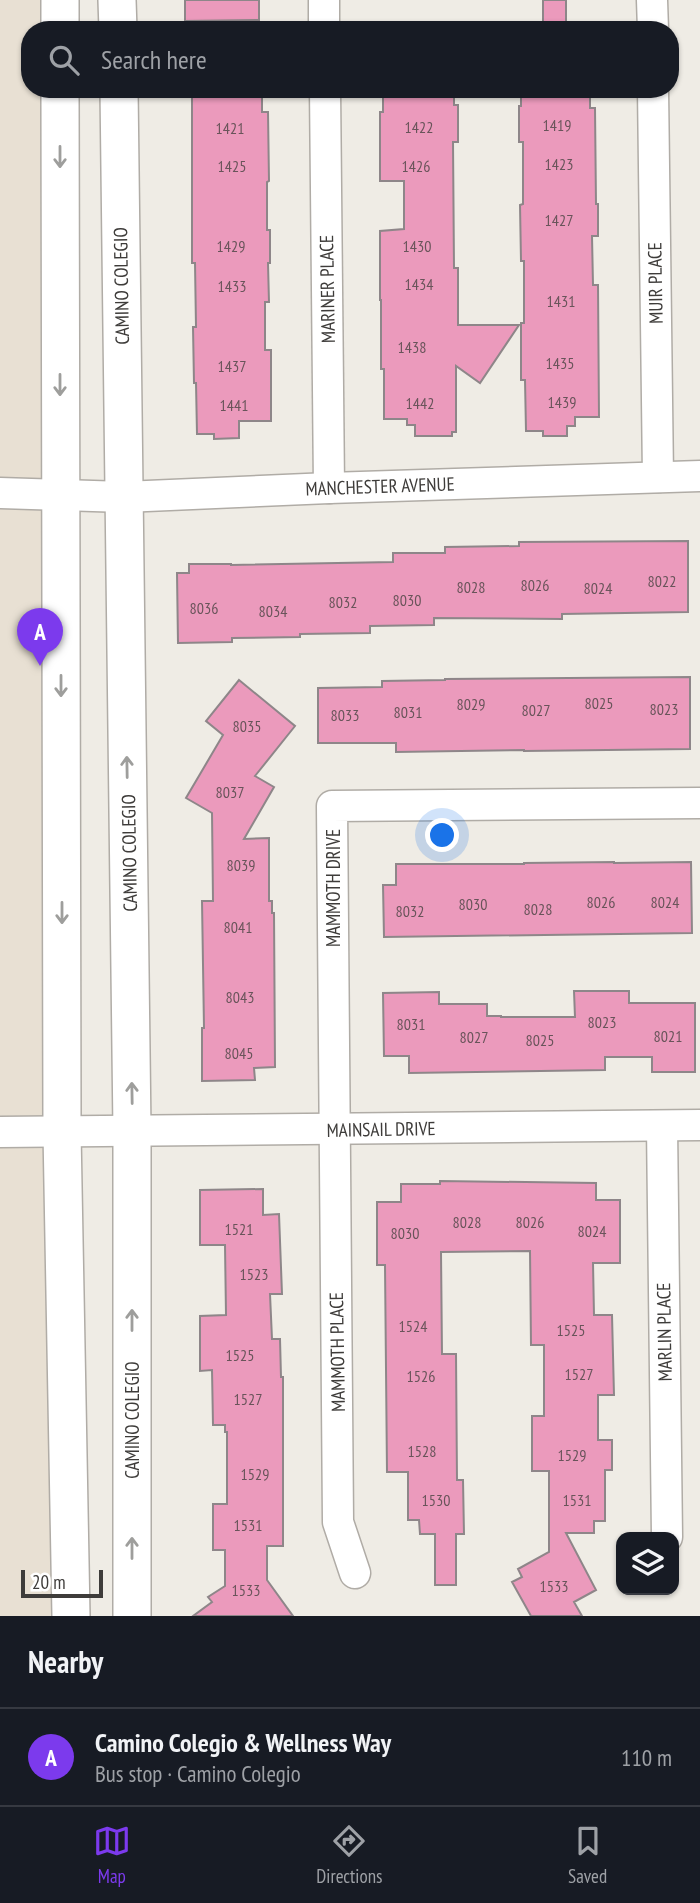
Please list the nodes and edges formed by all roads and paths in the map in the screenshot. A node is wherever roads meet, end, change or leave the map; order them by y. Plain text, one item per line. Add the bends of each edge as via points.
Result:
1 (60, 0) edge
2 (117, 0) edge
3 (324, 0) edge
4 (652, 0) edge
5 (60, 21) edge
6 (118, 21) edge
7 (324, 21) edge
8 (653, 21) edge
9 (60, 98) edge
10 (119, 98) edge
11 (325, 98) edge
12 (653, 98) edge
13 (700, 476) edge
14 (658, 477) junction
15 (329, 488) junction
16 (0, 492) edge
17 (60, 495) junction
18 (124, 497) junction
19 (700, 803) edge
20 (700, 1125) edge
21 (662, 1126) junction
22 (334, 1129) junction
23 (132, 1131) junction
24 (0, 1132) edge
25 (62, 1132) junction
26 (667, 1532) edge
27 (355, 1573) dead end
28 (71, 1616) edge
29 (132, 1616) edge

1 - 5 street
2 - 6 street
3 - 7 street
4 - 8 street
9 -> 17 street
10 - 18 street, CAMINO COLEGIO
11 - 15 street, MARINER PLACE
12 - 14 street, MUIR PLACE
13 - 14 street, MANCHESTER AVENUE
14 - 15 street, MANCHESTER AVENUE
15 - 18 street, MANCHESTER AVENUE
16 - 17 street, MANCHESTER AVENUE
17 - 18 street, MANCHESTER AVENUE
17 -> 25 street
23 -> 18 street, CAMINO COLEGIO
19 - 22 street, MAMMOTH DRIVE via 332,806
20 - 21 street, MAINSAIL DRIVE
21 - 22 street, MAINSAIL DRIVE
21 - 26 street, MARLIN PLACE
22 - 23 street, MAINSAIL DRIVE
22 - 27 street, MAMMOTH PLACE via 338,1522
23 - 25 street, MAINSAIL DRIVE
29 -> 23 street, CAMINO COLEGIO
24 - 25 street, MAINSAIL DRIVE
25 - 28 street

